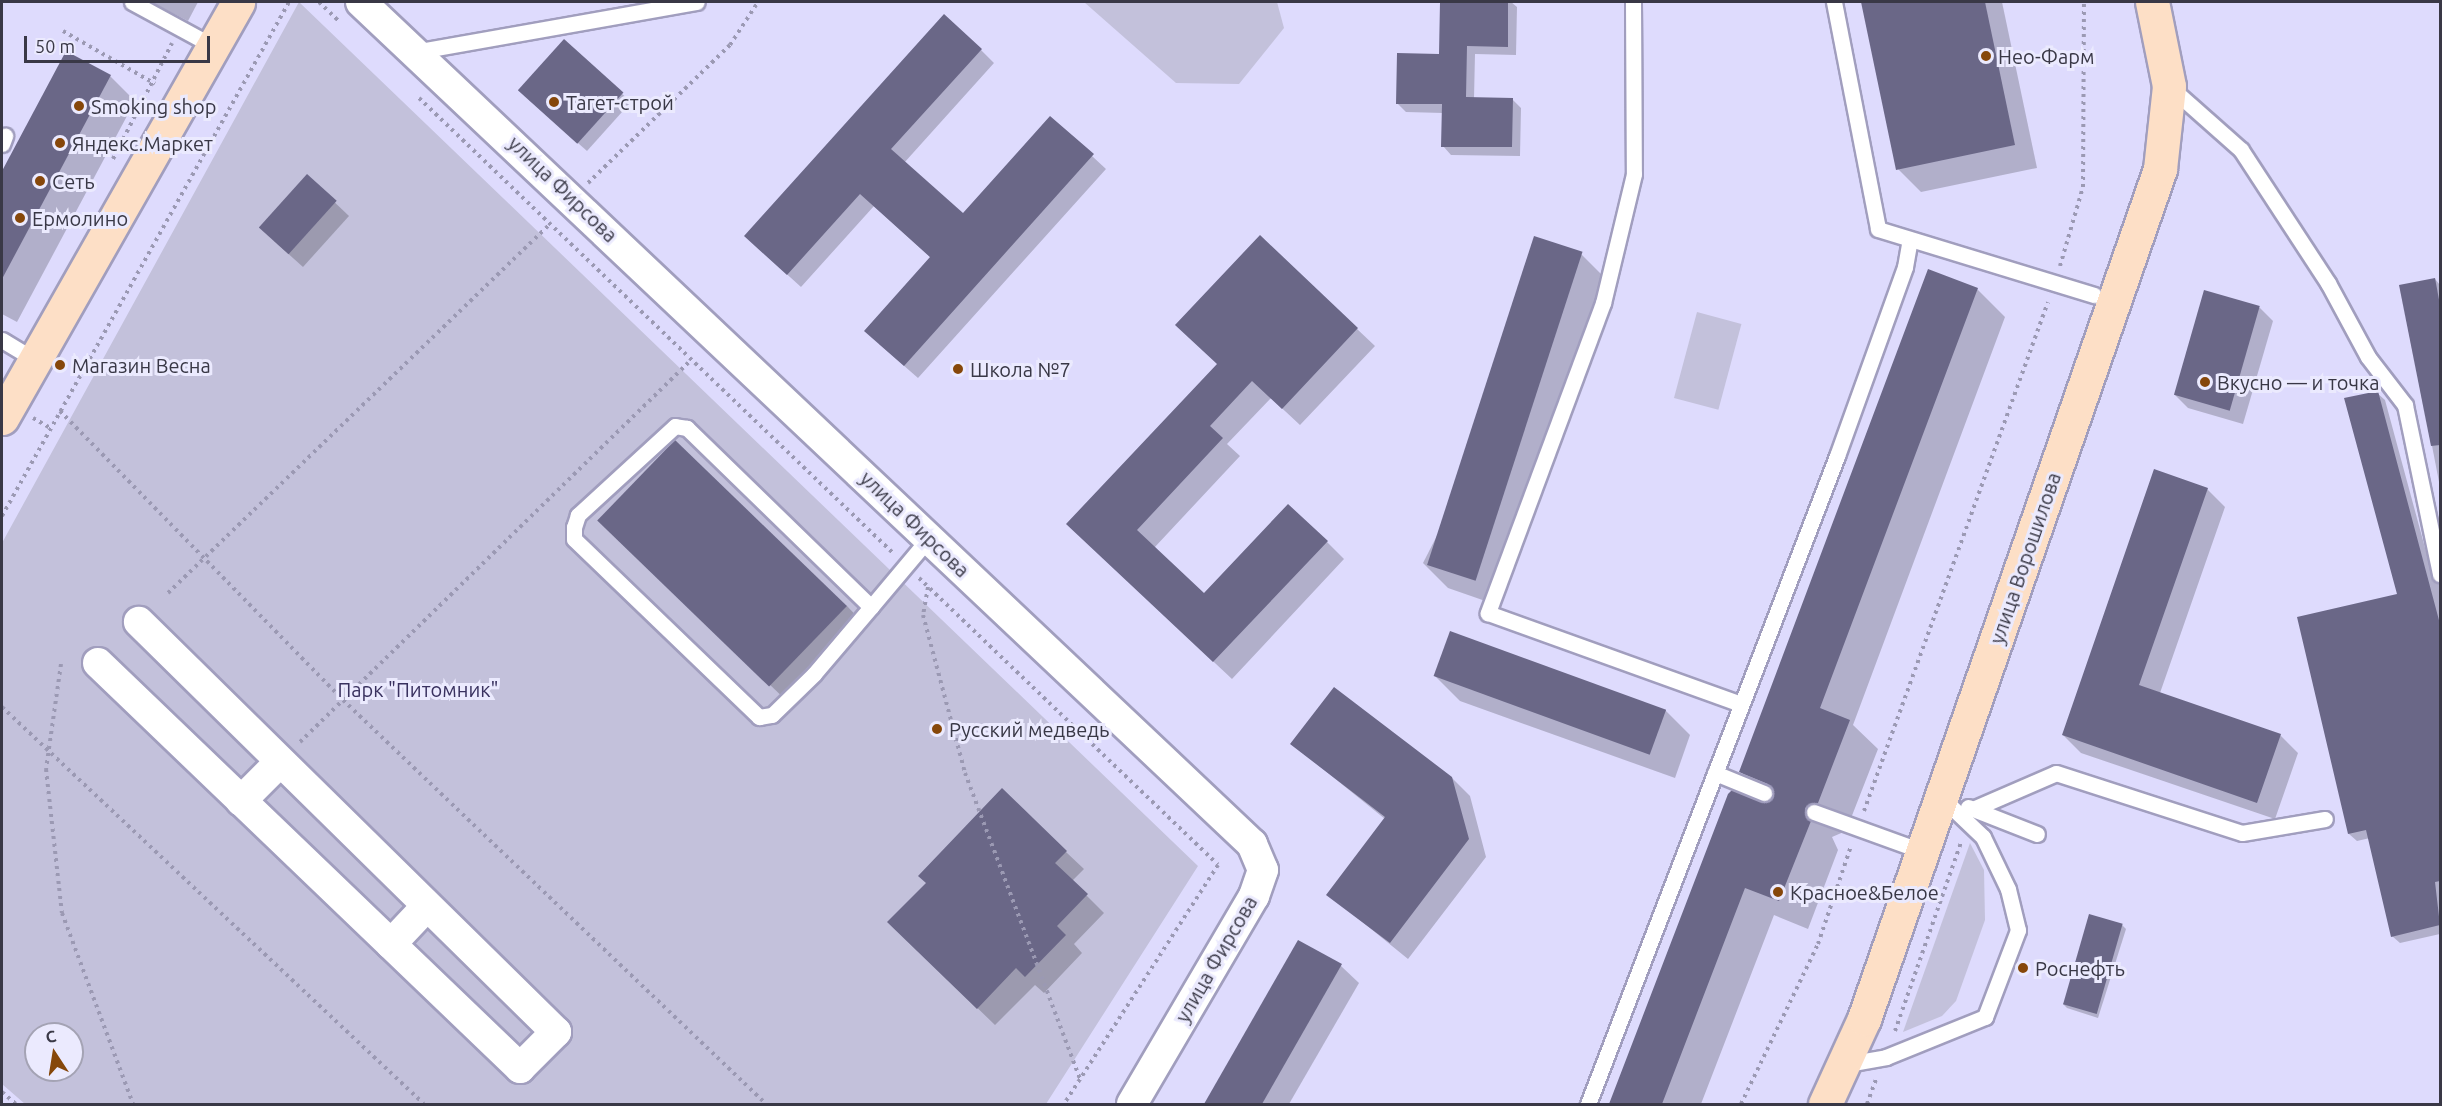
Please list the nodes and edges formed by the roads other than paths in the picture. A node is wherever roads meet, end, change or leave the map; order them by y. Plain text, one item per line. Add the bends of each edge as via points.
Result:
1 (132, 2) edge
2 (238, 2) edge
3 (362, 2) edge
4 (697, 2) edge
5 (1633, 2) edge
6 (1834, 2) edge
7 (2152, 2) edge
8 (213, 46) junction
9 (419, 51) junction
10 (2169, 86) junction
11 (1910, 239) junction
12 (2094, 296) dead end
13 (2, 340) edge
14 (34, 359) junction
15 (2, 418) edge
16 (929, 538) junction
17 (2440, 574) edge
18 (871, 607) junction
19 (139, 622) dead end
20 (98, 663) dead end
21 (1741, 704) junction
22 (278, 764) junction
23 (1715, 773) junction
24 (1764, 793) dead end
25 (1940, 796) junction
26 (241, 801) junction
27 (1814, 812) dead end
28 (1971, 816) junction
29 (2325, 819) dead end
30 (2037, 834) dead end
31 (1922, 851) junction
32 (426, 906) junction
33 (391, 944) junction
34 (1847, 1064) junction
35 (1132, 1104) edge
36 (1588, 1104) edge
37 (1825, 1104) edge

1 - 8 lane
2 - 8 main road
3 - 9 street, улица Фирсова
4 - 9 lane
5 - 21 lane via 1634,174 1603,303 1488,613
6 - 11 lane via 1878,229
7 - 10 main road, улица Ворошилова
8 - 14 main road
9 - 16 street, улица Фирсова
10 - 17 lane via 2241,150 2328,283 2368,357 2405,405
10 - 25 main road, улица Ворошилова via 2160,168
11 - 12 lane
11 - 21 lane via 1905,267 1845,434
13 - 14 lane
14 - 15 main road
16 - 18 lane
16 - 35 street, улица Фирсова via 1252,843 1263,870 1254,896
18 - 18 lane via 772,715 759,717 574,538 574,527 578,515 675,426 687,428
19 - 22 street
20 - 26 street
21 - 23 lane
22 - 26 street
22 - 32 street
23 - 24 lane
23 - 36 lane
25 - 28 lane
25 - 31 main road, улица Ворошилова
26 - 33 street
27 - 31 lane
28 - 29 lane via 2056,773 2242,833
28 - 30 lane
28 - 34 lane via 2008,889 2018,930 1985,1017 1886,1058
31 - 34 main road, улица Ворошилова
32 - 33 street
32 - 33 street via 556,1032 520,1068
34 - 37 main road, улица Ворошилова

